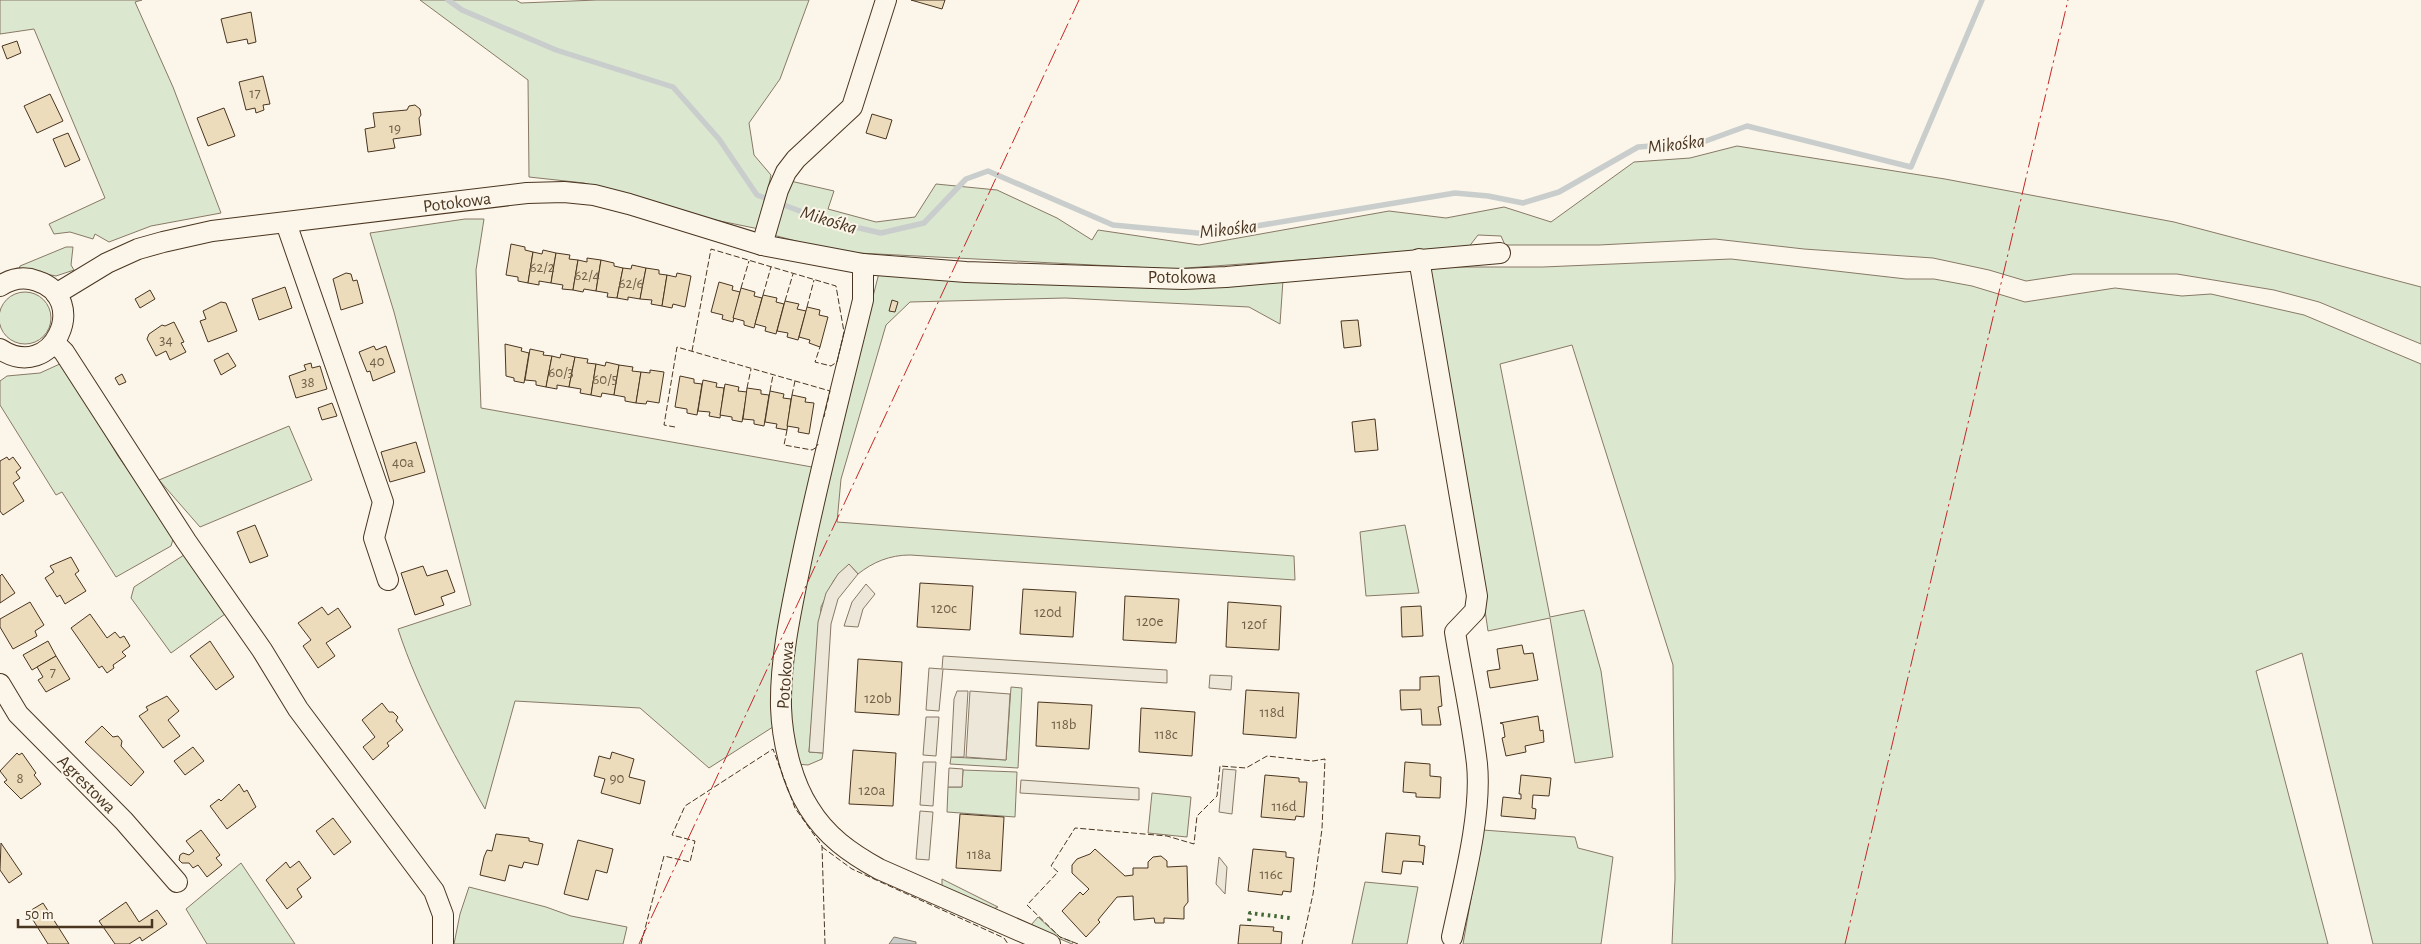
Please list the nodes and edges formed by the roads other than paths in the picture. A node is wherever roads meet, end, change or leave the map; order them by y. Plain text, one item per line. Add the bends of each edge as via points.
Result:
1 (886, 0) edge
2 (286, 223) junction
3 (762, 245) junction
4 (1500, 253) dead end
5 (1419, 259) junction
6 (863, 264) junction
7 (0, 286) edge
8 (56, 294) junction
9 (55, 343) junction
10 (0, 349) edge
11 (388, 580) dead end
12 (0, 684) edge
13 (177, 882) dead end
14 (1452, 936) dead end
15 (443, 944) edge
16 (1050, 944) edge

1 - 3 street via 852,107 786,172
2 - 3 street, Potokowa via 527,193 564,192 629,204
2 - 8 street, Potokowa via 212,231 138,249
2 - 11 street via 384,502 374,538
3 - 6 street, Potokowa
4 - 5 street, Potokowa
5 - 6 street, Potokowa via 1183,279 966,272
5 - 14 street via 1477,596 1476,611 1455,632 1477,765 1469,855
6 - 16 street, Potokowa via 863,300 811,513 782,663 782,728 790,761 808,807 828,834 853,855
7 - 8 street via 11,280 31,278
8 - 9 street via 64,319
9 - 10 street via 33,356 20,357
9 - 15 street via 262,650 298,709 434,891 443,915
12 - 13 street, Agrestowa via 18,714 124,821

